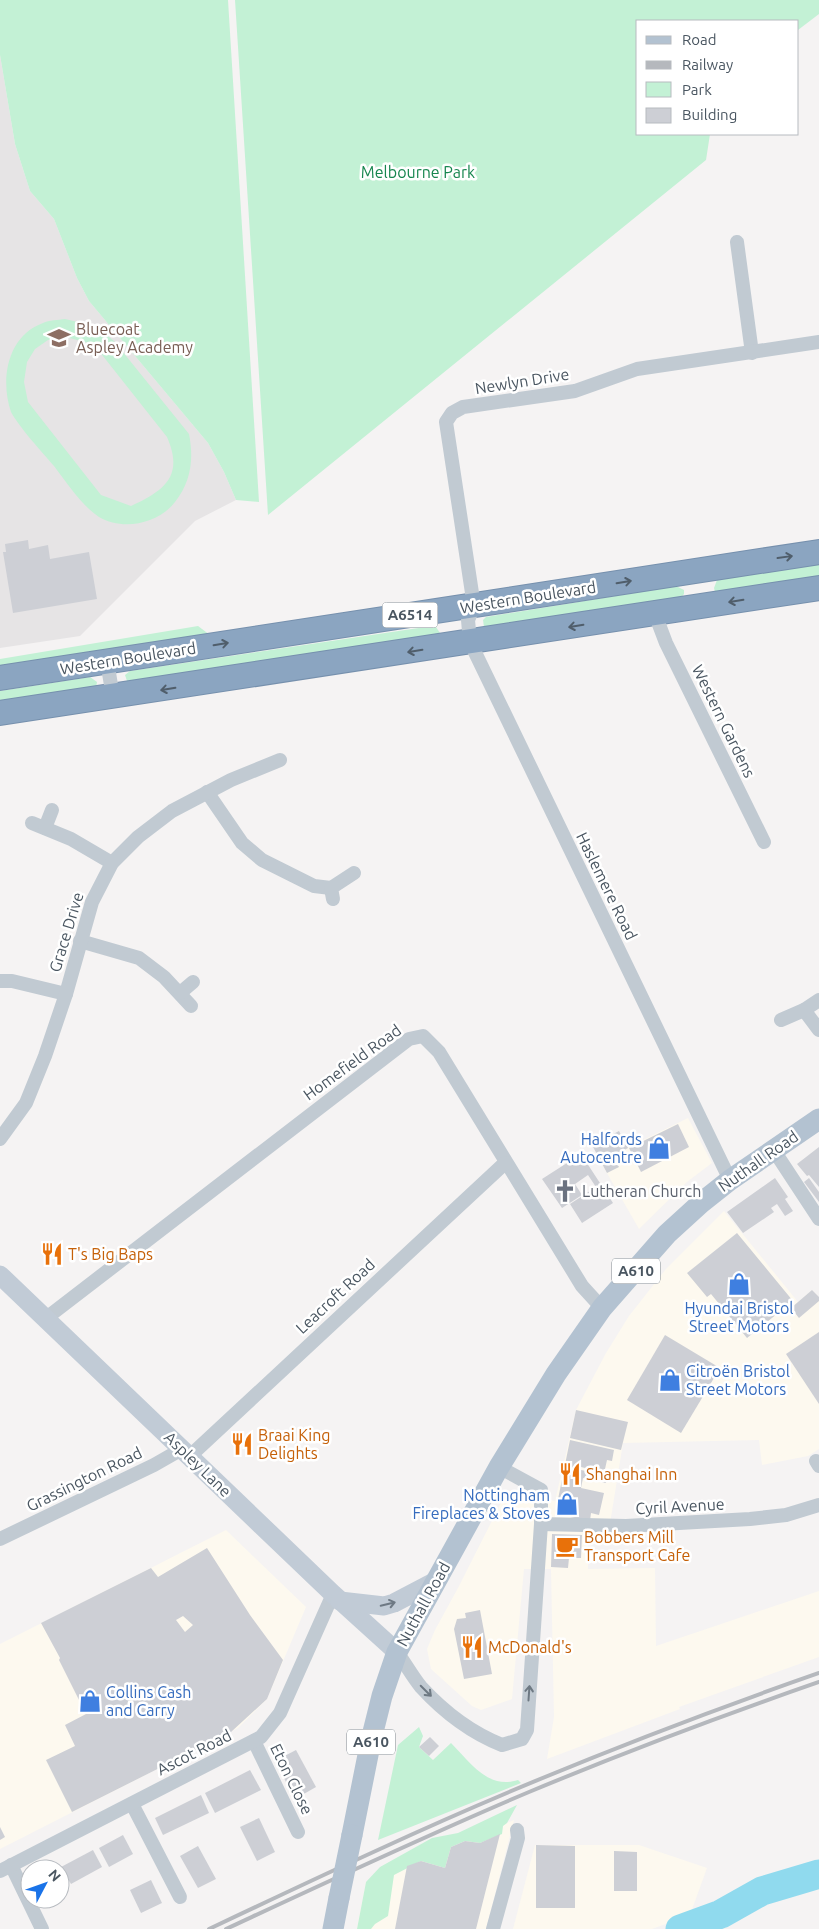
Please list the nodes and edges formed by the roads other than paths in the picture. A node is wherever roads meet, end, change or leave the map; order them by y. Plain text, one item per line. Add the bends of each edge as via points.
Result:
1 (737, 242) dead end
2 (819, 342) edge
3 (752, 353) junction
4 (819, 552) edge
5 (692, 571) junction
6 (819, 588) edge
7 (474, 606) junction
8 (698, 608) junction
9 (655, 614) junction
10 (470, 642) junction
11 (107, 661) junction
12 (0, 678) edge
13 (113, 697) junction
14 (0, 713) edge
15 (280, 760) dead end
16 (207, 792) junction
17 (52, 810) dead end
18 (764, 842) dead end
19 (112, 863) junction
20 (354, 873) dead end
21 (80, 941) junction
22 (0, 981) edge
23 (193, 982) dead end
24 (180, 993) junction
25 (66, 994) junction
26 (819, 1000) edge
27 (191, 1006) dead end
28 (804, 1010) junction
29 (782, 1020) dead end
30 (819, 1030) edge
31 (819, 1119) edge
32 (0, 1139) edge
33 (773, 1149) junction
34 (505, 1163) junction
35 (730, 1180) junction
36 (819, 1218) edge
37 (0, 1275) edge
38 (602, 1308) junction
39 (45, 1319) junction
40 (186, 1452) junction
41 (499, 1467) junction
42 (819, 1505) edge
43 (541, 1524) junction
44 (0, 1539) edge
45 (436, 1580) junction
46 (336, 1598) junction
47 (397, 1652) junction
48 (254, 1741) junction
49 (132, 1804) junction
50 (517, 1830) dead end
51 (298, 1832) dead end
52 (6, 1868) edge
53 (180, 1897) dead end
54 (42, 1929) edge
55 (333, 1929) edge
56 (493, 1929) edge

1 - 3 street
2 - 3 street, Newlyn Drive
3 - 7 street, Newlyn Drive via 637,369 575,391 463,407 452,413 446,422
5 -> 4 highway, Western Boulevard / A6514
7 -> 5 highway, Western Boulevard / A6514
5 - 8 highway
6 -> 8 highway, A6514
7 - 10 street, Haslemere Road via 468,620
11 -> 7 highway, Western Boulevard / A6514
8 - 9 highway, A6514
9 -> 10 highway, A6514
9 - 18 street, Western Gardens via 666,644
10 -> 13 highway, A6514
10 - 35 street, Haslemere Road
11 - 12 highway, Western Boulevard / A6514
11 - 13 street
13 - 14 highway, A6514
15 - 16 street, Grace Drive
16 - 19 street, Grace Drive via 172,811 138,837
16 - 20 street via 242,843 262,860 332,894
17 - 19 street via 38,826 71,839
19 - 21 street, Grace Drive via 92,902
21 - 24 street via 139,958
21 - 25 street, Grace Drive
22 - 25 street
23 - 24 street
24 - 27 street
25 - 32 street, Grace Drive via 26,1103
26 - 28 street
28 - 29 street
28 - 30 street
31 - 33 main road, Nuthall Road / A610
33 - 35 main road, Nuthall Road / A610
33 - 36 street
34 - 38 street, Homefield Road via 582,1286
34 - 39 street, Homefield Road via 438,1052 424,1036 409,1038
34 - 40 street, Leacroft Road
35 - 38 main road, Nuthall Road / A610 via 667,1234
37 - 39 main road, Aspley Lane
38 - 41 main road, Nuthall Road / A610 via 556,1374
39 - 40 main road, Aspley Lane
40 - 44 street, Grassington Road
40 - 46 main road, Aspley Lane
41 - 43 street, Nuthall Road via 541,1490
41 - 45 main road, Nuthall Road / A610
42 - 43 street, Cyril Avenue via 786,1515 750,1519 626,1526
47 -> 43 street, Nuthall Road via 422,1687 461,1721 502,1745 522,1739 527,1730
46 -> 45 main road via 384,1606
45 - 47 main road, Nuthall Road / A610
46 - 47 main road, Aspley Lane
46 - 48 street, Ascot Road via 280,1713
47 - 55 main road, A610, bridge via 371,1740
48 - 49 street, Ascot Road
48 - 51 street, Eton Close
49 - 52 street, Ascot Road
49 - 53 street
50 - 56 street via 518,1838
52 - 54 street

